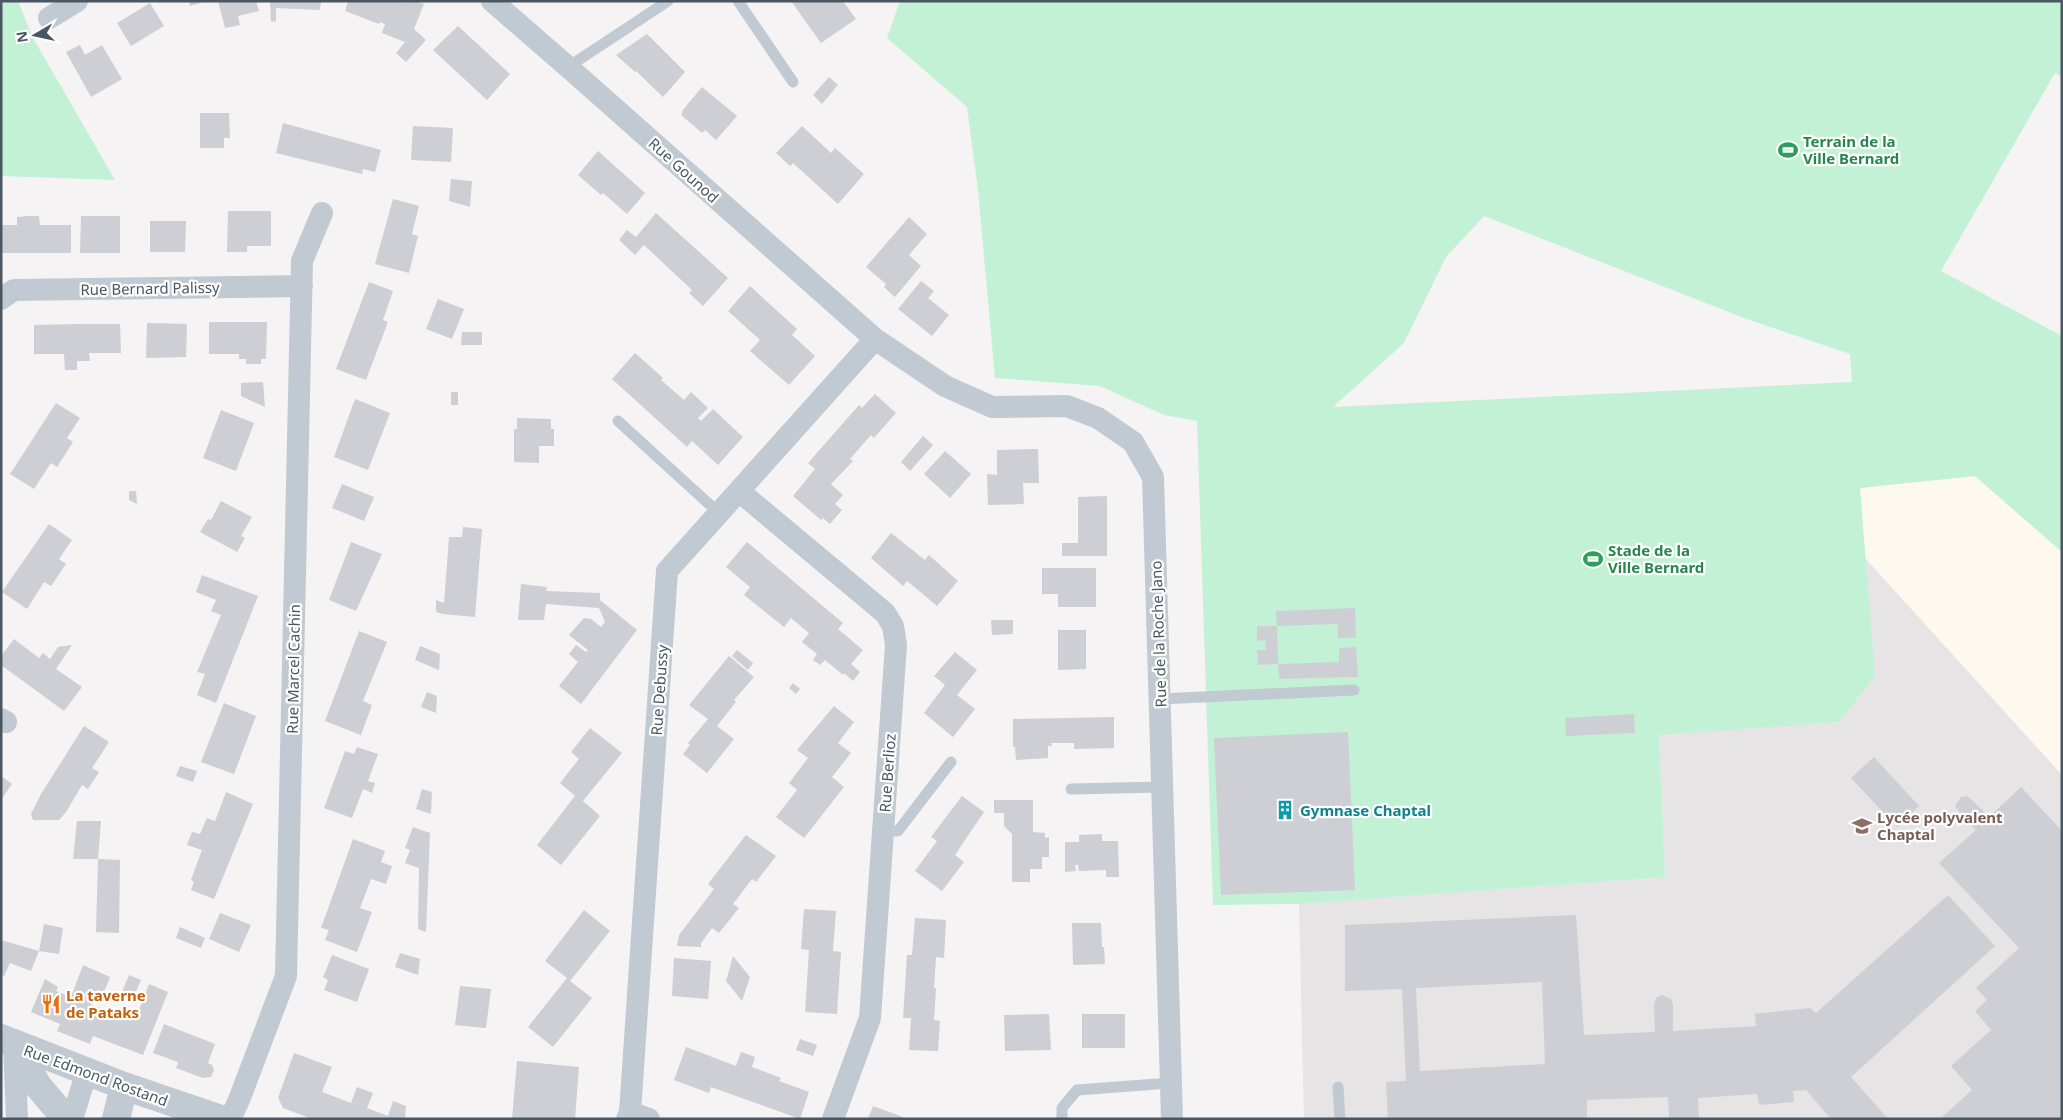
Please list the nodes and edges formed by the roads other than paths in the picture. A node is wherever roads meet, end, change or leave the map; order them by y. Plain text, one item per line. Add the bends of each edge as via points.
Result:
1 (78, 1) edge
2 (492, 1) edge
3 (668, 1) edge
4 (738, 1) edge
5 (49, 18) dead end
6 (568, 66) junction
7 (793, 82) dead end
8 (322, 213) dead end
9 (302, 286) junction
10 (1, 299) edge
11 (875, 339) junction
12 (618, 421) dead end
13 (740, 492) junction
14 (720, 514) junction
15 (1354, 690) dead end
16 (1160, 699) junction
17 (951, 762) dead end
18 (1162, 786) junction
19 (1071, 789) dead end
20 (883, 831) junction
21 (8, 1041) edge
22 (86, 1071) junction
23 (1170, 1083) junction
24 (124, 1086) junction
25 (1338, 1087) dead end
26 (635, 1116) edge
27 (17, 1119) edge
28 (66, 1119) edge
29 (72, 1119) edge
30 (116, 1119) edge
31 (221, 1119) edge
32 (230, 1119) edge
33 (833, 1119) edge
34 (1062, 1119) edge
35 (1172, 1119) edge
36 (1340, 1119) edge

1 - 5 street
2 - 6 street, Rue Gounod
3 - 6 lane
4 - 7 lane
6 - 11 street, Rue Gounod
8 - 9 street, Rue Marcel Cachin via 302,262
9 - 10 street, Rue Bernard Palissy via 14,290
9 - 32 street, Rue Marcel Cachin via 286,976
11 - 13 street, Rue Debussy
11 - 16 street, Rue de la Roche Jano via 945,386 992,406 1067,406 1098,418 1133,442 1153,477
12 - 14 lane
13 - 14 street, Rue Debussy
13 - 20 street, Rue Berlioz via 886,614 893,626 896,644
14 - 26 street, Rue Debussy via 667,571
15 - 16 lane
16 - 18 street, Rue de la Roche Jano
17 - 20 lane via 898,831
18 - 19 lane
18 - 23 street, Rue de la Roche Jano
20 - 33 street, Rue Berlioz via 870,1018
21 - 22 street, Rue Edmond Rostand
21 - 27 street
21 - 28 street via 38,1086
22 - 24 street, Rue Edmond Rostand
22 - 29 street
23 - 34 lane via 1077,1090 1062,1108
23 - 35 street, Rue de la Roche Jano
24 - 30 street
24 - 31 street, Rue Edmond Rostand
25 - 36 lane

